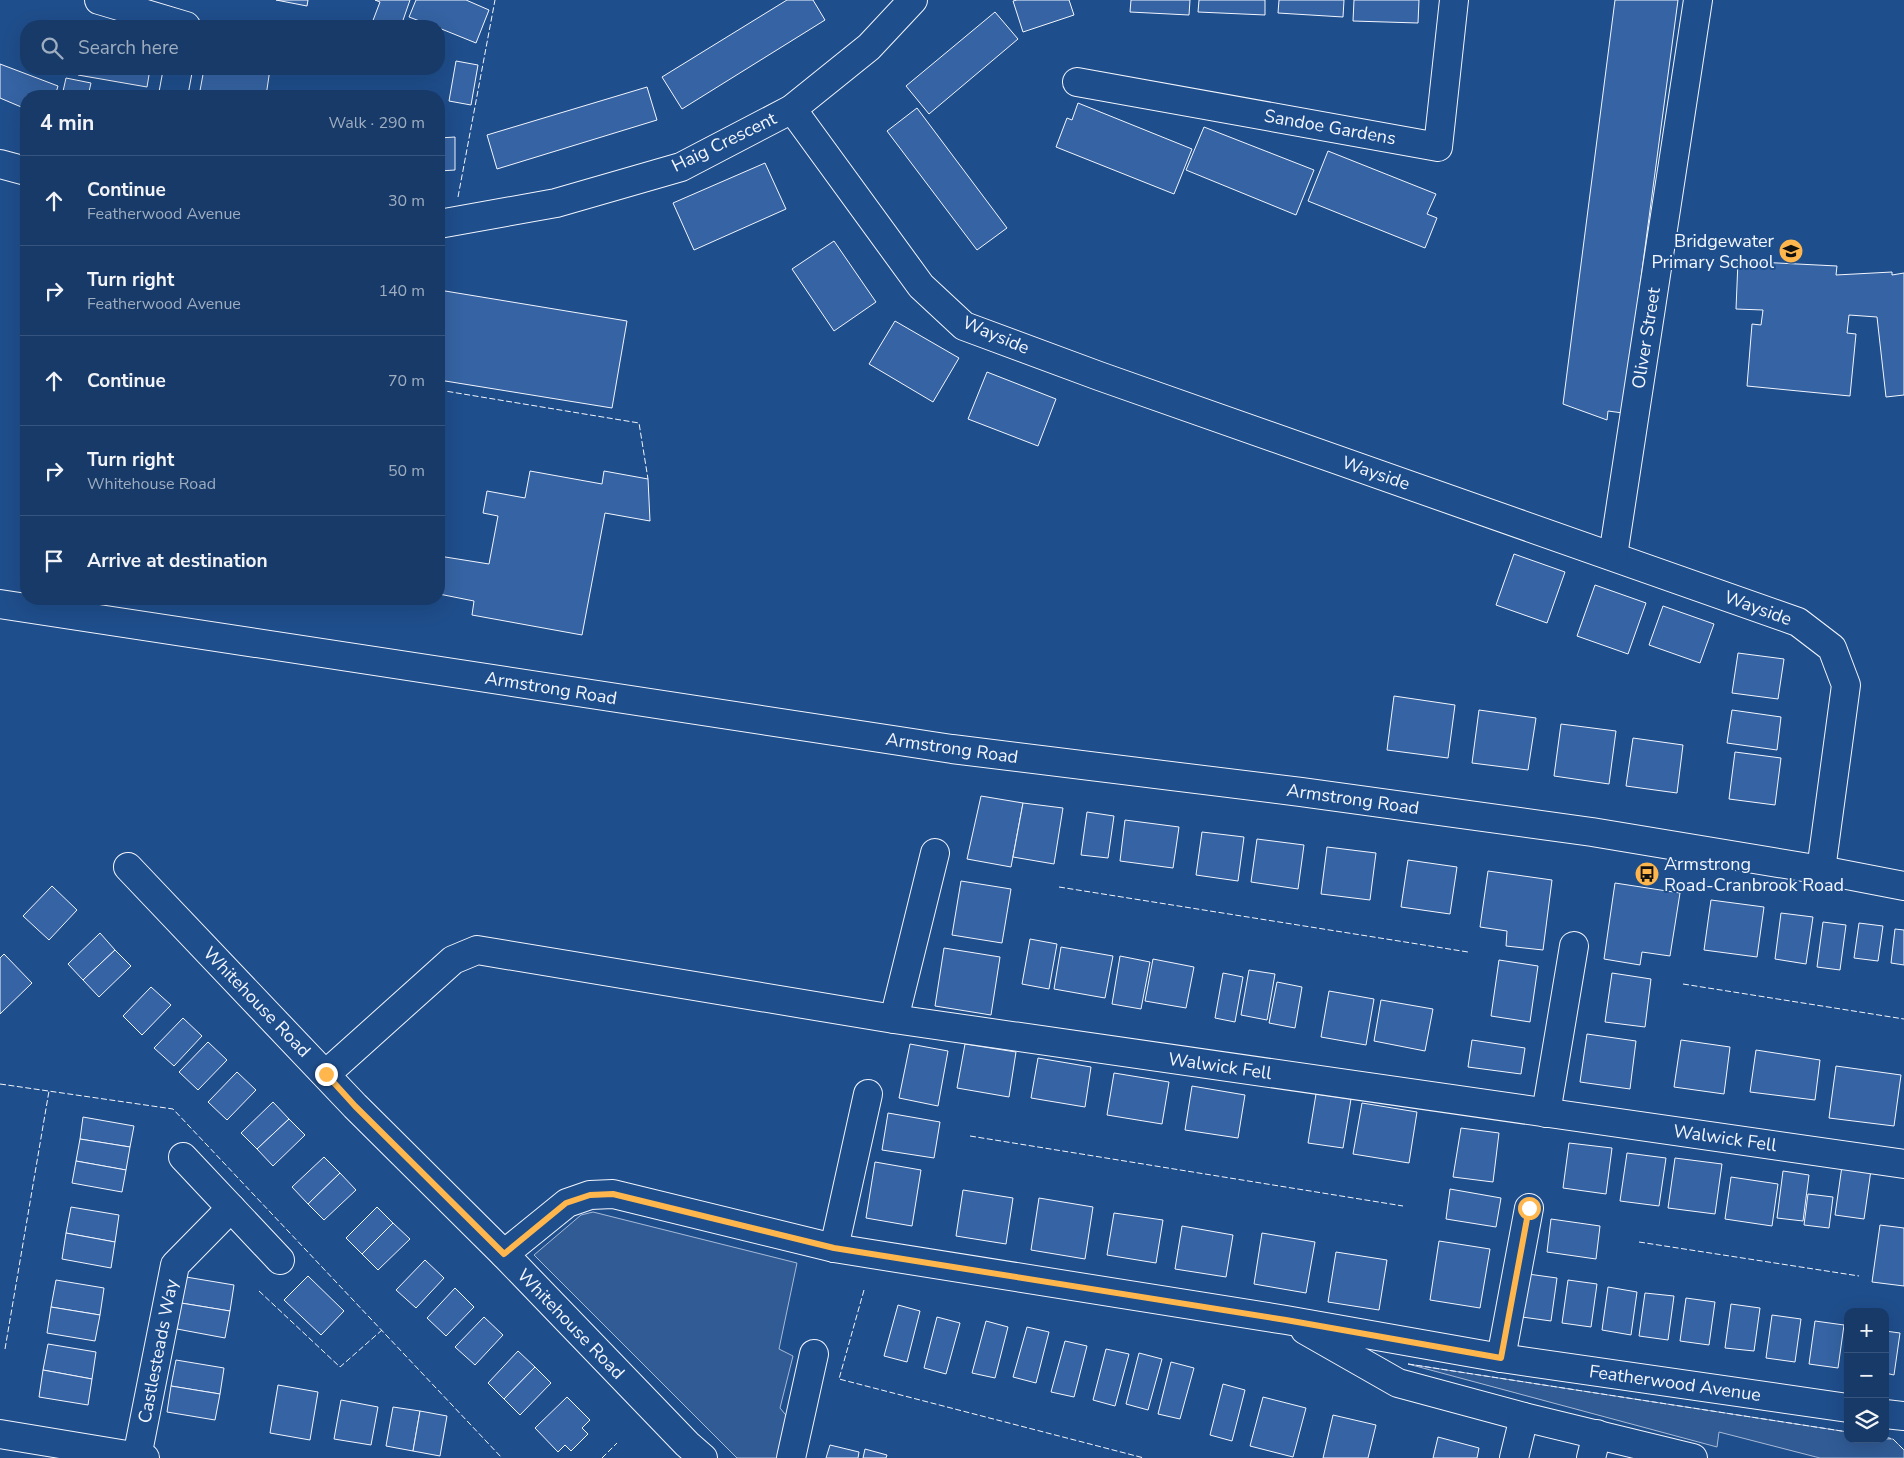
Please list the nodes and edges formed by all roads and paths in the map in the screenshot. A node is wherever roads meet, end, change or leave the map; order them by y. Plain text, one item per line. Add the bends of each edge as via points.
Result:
1 (99, 0) edge
2 (914, 0) edge
3 (1454, 0) edge
4 (1698, 0) edge
5 (166, 20) edge
6 (177, 75) edge
7 (1077, 82) dead end
8 (174, 90) edge
9 (792, 109) junction
10 (0, 164) edge
11 (20, 169) edge
12 (445, 223) edge
13 (1613, 556) junction
14 (0, 604) edge
15 (20, 605) edge
16 (26, 605) edge
17 (78, 607) edge
18 (935, 854) dead end
19 (128, 867) dead end
20 (1821, 870) junction
21 (1904, 886) edge
22 (1574, 946) dead end
23 (887, 1018) junction
24 (326, 1074) junction
25 (868, 1094) dead end
26 (1546, 1113) junction
27 (183, 1157) dead end
28 (1904, 1164) edge
29 (231, 1208) junction
30 (1529, 1208) dead end
31 (834, 1248) junction
32 (504, 1254) junction
33 (280, 1260) dead end
34 (1286, 1320) junction
35 (814, 1354) dead end
36 (1501, 1358) junction
37 (1844, 1407) edge
38 (1889, 1414) edge
39 (1904, 1416) edge
40 (1524, 1417) junction
41 (0, 1434) edge
42 (1594, 1446) edge
43 (686, 1453) edge
44 (140, 1457) edge
45 (790, 1458) edge
46 (1514, 1458) edge
47 (1693, 1458) edge

1 - 5 street
2 - 9 street, Haig Crescent via 869,47
3 - 7 street, Sandoe Gardens via 1438,147
4 - 13 street, Oliver Street
6 - 8 street
9 - 12 street, Haig Crescent via 681,167 556,203
9 - 13 street, Wayside via 922,286 964,326
10 - 11 street
13 - 20 street, Wayside via 1798,622 1832,648 1846,685
14 - 15 street, Armstrong Road
16 - 17 street, Armstrong Road
17 - 20 street, Armstrong Road via 952,749 1582,830
18 - 23 street
19 - 24 street, Whitehouse Road
20 - 21 street, Armstrong Road
22 - 26 street
23 - 24 street, Walwick Fell via 477,950 453,960
23 - 26 street, Walwick Fell
24 - 32 street, Whitehouse Road
25 - 31 street
26 - 28 street, Walwick Fell
27 - 29 street
29 - 33 street
29 - 44 street, Castlesteads Way via 175,1265
30 - 36 street
31 - 32 street, Featherwood Avenue via 613,1194 590,1195 566,1203
31 - 34 street, Featherwood Avenue
32 - 43 street, Whitehouse Road
34 - 36 street, Featherwood Avenue
34 - 40 street, Featherwood Avenue via 1398,1383
35 - 45 street
36 - 37 street, Featherwood Avenue
38 - 39 street
40 - 42 street, Featherwood Avenue
40 - 46 street
41 - 44 street, Castlesteads Way
42 - 47 street, Featherwood Avenue

